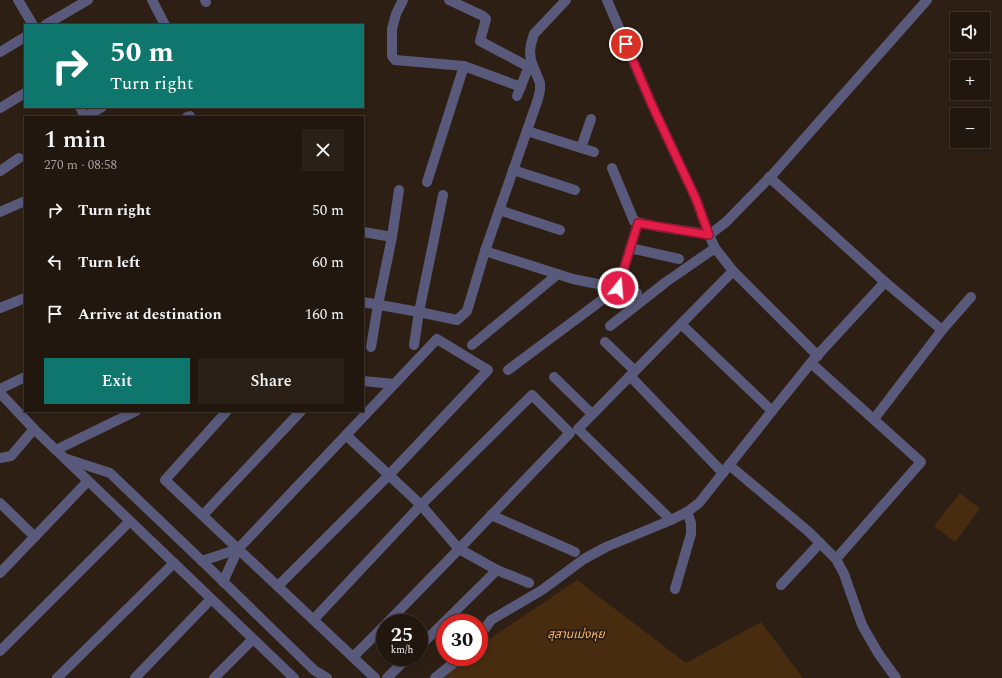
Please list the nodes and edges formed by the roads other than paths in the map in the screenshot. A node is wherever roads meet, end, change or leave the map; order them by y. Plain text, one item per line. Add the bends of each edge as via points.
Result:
1 (18, 0) edge
2 (88, 0) edge
3 (152, 0) edge
4 (403, 0) edge
5 (448, 0) edge
6 (566, 0) edge
7 (607, 0) edge
8 (927, 0) edge
9 (32, 24) edge
10 (48, 24) edge
11 (164, 24) edge
12 (24, 38) edge
13 (0, 52) edge
14 (530, 64) junction
15 (464, 66) junction
16 (521, 87) junction
17 (24, 94) edge
18 (517, 96) dead end
19 (0, 108) edge
20 (100, 108) edge
21 (87, 116) edge
22 (591, 119) dead end
23 (526, 131) junction
24 (581, 148) junction
25 (594, 152) dead end
26 (19, 158) dead end
27 (612, 168) dead end
28 (513, 170) junction
29 (0, 171) edge
30 (769, 177) junction
31 (427, 182) dead end
32 (399, 190) dead end
33 (575, 190) dead end
34 (443, 195) dead end
35 (24, 201) edge
36 (499, 210) junction
37 (0, 212) edge
38 (638, 223) junction
39 (560, 230) dead end
40 (364, 232) edge
41 (709, 235) junction
42 (392, 237) junction
43 (630, 248) junction
44 (715, 248) junction
45 (485, 251) junction
46 (678, 259) dead end
47 (734, 271) junction
48 (558, 274) junction
49 (885, 282) junction
50 (618, 288) junction
51 (637, 293) dead end
52 (970, 297) dead end
53 (24, 298) edge
54 (364, 302) edge
55 (378, 305) junction
56 (0, 308) edge
57 (419, 312) junction
58 (681, 324) junction
59 (610, 326) dead end
60 (942, 330) junction
61 (605, 342) dead end
62 (472, 344) dead end
63 (414, 345) dead end
64 (371, 347) dead end
65 (814, 360) junction
66 (508, 370) dead end
67 (632, 373) junction
68 (24, 377) edge
69 (554, 377) dead end
70 (364, 381) edge
71 (394, 384) junction
72 (0, 389) edge
73 (0, 393) edge
74 (772, 411) junction
75 (134, 412) edge
76 (226, 412) edge
77 (300, 412) edge
78 (592, 414) junction
79 (874, 419) junction
80 (34, 429) junction
81 (346, 435) junction
82 (59, 454) junction
83 (0, 458) edge
84 (726, 469) junction
85 (389, 475) junction
86 (88, 481) junction
87 (0, 503) edge
88 (421, 505) junction
89 (687, 512) junction
90 (202, 515) junction
91 (491, 515) junction
92 (671, 520) junction
93 (130, 521) junction
94 (35, 537) junction
95 (820, 542) junction
96 (238, 549) junction
97 (459, 549) junction
98 (575, 552) dead end
99 (836, 559) junction
100 (202, 561) junction
101 (174, 563) junction
102 (497, 570) junction
103 (0, 573) edge
104 (223, 582) junction
105 (529, 583) dead end
106 (781, 584) dead end
107 (278, 586) junction
108 (675, 589) dead end
109 (211, 599) junction
110 (396, 614) edge
111 (314, 619) junction
112 (488, 624) edge
113 (376, 634) edge
114 (428, 638) edge
115 (253, 639) junction
116 (0, 651) edge
117 (353, 657) junction
118 (399, 666) edge
119 (450, 666) edge
120 (56, 678) edge
121 (135, 678) edge
122 (214, 678) edge
123 (294, 678) edge
124 (327, 678) edge
125 (375, 678) edge
126 (387, 678) edge
127 (435, 678) edge
128 (896, 678) edge

1 - 9 street
2 - 10 street
3 - 11 street
4 - 15 street via 392,29 392,56 395,60
5 - 14 street via 486,19 480,41
6 - 14 street via 534,34
7 - 41 street via 696,199
8 - 30 street
12 - 13 street
14 - 16 street
14 - 23 street via 540,83 540,90
15 - 16 street
15 - 31 street
16 - 18 street
17 - 19 street
20 - 21 street
22 - 24 street
23 - 24 street
23 - 28 street
24 - 25 street
26 - 29 street
27 - 38 street via 634,221
28 - 33 street
28 - 36 street
30 - 41 street via 726,222
30 - 49 street
32 - 42 street
34 - 57 street
35 - 37 street
36 - 39 street
36 - 45 street
38 - 41 street
38 - 43 street
40 - 42 street
41 - 44 street
42 - 55 street
43 - 46 street
43 - 50 street
44 - 47 street
44 - 59 street
45 - 48 street
45 - 57 street via 467,311 457,320
47 - 58 street
47 - 65 street
48 - 50 street
48 - 62 street
49 - 60 street
49 - 65 street
50 - 51 street
50 - 66 street
52 - 60 street
53 - 56 street
54 - 55 street
55 - 57 street
55 - 64 street
57 - 63 street
58 - 67 street
58 - 74 street
60 - 79 street
61 - 67 street
65 - 74 street
65 - 79 street
67 - 78 street
67 - 84 street
68 - 72 street
69 - 78 street
70 - 71 street
71 - 81 street
71 - 85 street via 437,339 488,370
73 - 80 street
74 - 84 street
75 - 82 street
76 - 90 street via 165,480
77 - 90 street
78 - 92 street via 578,429
79 - 99 street via 921,462
80 - 82 street
80 - 83 street via 11,456
81 - 85 street
81 - 96 street
82 - 86 street
82 - 100 street via 110,473
84 - 89 street via 699,503
84 - 95 street
85 - 88 street
85 - 107 street
86 - 93 street
86 - 94 street
87 - 94 street
88 - 91 street via 532,395 570,433
88 - 97 street
88 - 111 street
89 - 92 street
89 - 108 street via 692,527
90 - 96 street
91 - 97 street
91 - 98 street
92 - 112 street via 584,559 542,590 491,620
93 - 101 street
93 - 116 street
94 - 103 street
95 - 99 street
95 - 106 street
96 - 100 street
96 - 104 street
96 - 107 street
97 - 102 street
97 - 110 street
99 - 128 street via 862,625
100 - 104 street
101 - 109 street
101 - 120 street
102 - 105 street
102 - 114 street
104 - 124 street via 314,670
107 - 111 street
109 - 115 street
109 - 121 street
111 - 117 street
113 - 117 street
115 - 122 street
115 - 123 street
117 - 125 street
118 - 126 street
119 - 127 street

